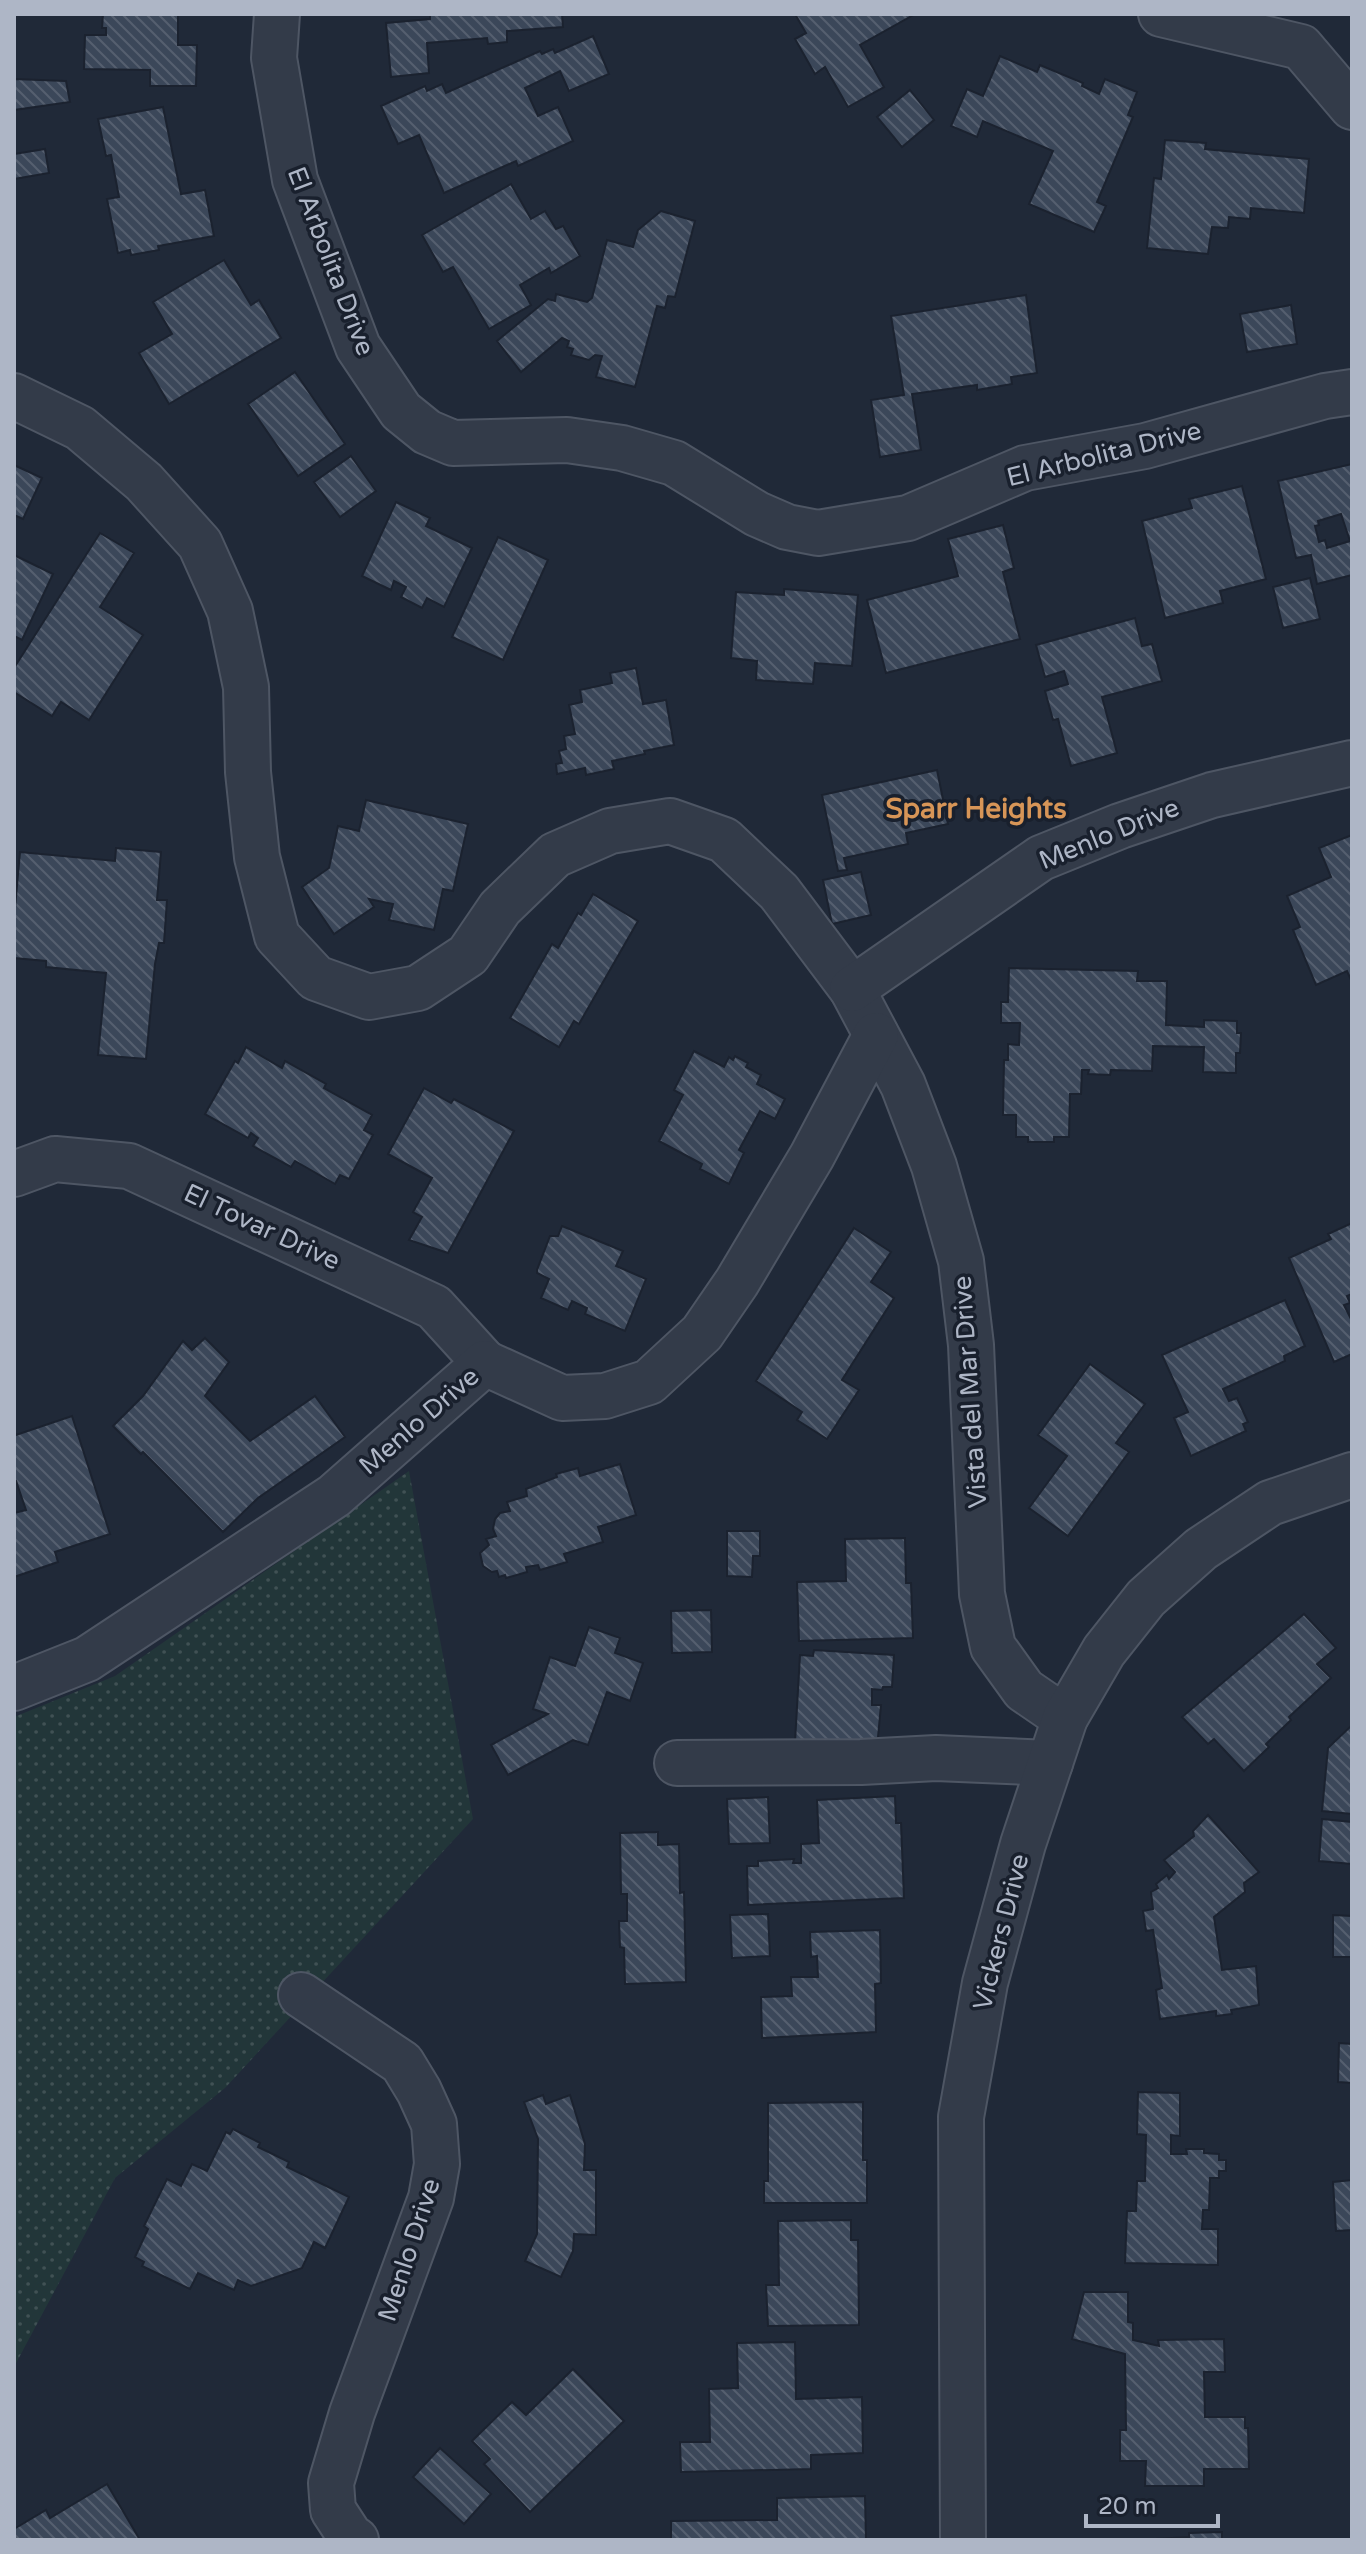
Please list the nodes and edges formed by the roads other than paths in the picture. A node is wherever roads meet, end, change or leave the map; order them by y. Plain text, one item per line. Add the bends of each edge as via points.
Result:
1 (277, 14) edge
2 (1161, 14) edge
3 (1352, 107) edge
4 (1352, 392) edge
5 (14, 396) edge
6 (1352, 763) edge
7 (852, 989) junction
8 (876, 1035) junction
9 (14, 1174) edge
10 (485, 1363) junction
11 (1352, 1475) edge
12 (14, 1688) edge
13 (1065, 1718) junction
14 (677, 1763) dead end
15 (1050, 1763) junction
16 (301, 1995) dead end
17 (345, 2525) edge
18 (963, 2540) edge

1 - 4 street, El Arbolita Drive via 274,58 295,180 358,347 401,411 427,432 453,443 567,440 622,448 674,463 757,514 818,533 908,518 1025,468 1145,446
2 - 3 street via 1301,47
5 - 7 street, Vista del Mar Drive via 80,428 144,482 200,544 230,611 246,687 257,857 277,936 316,978 369,997 418,988 468,955 500,908 555,855 610,831 670,821 724,840 779,892
6 - 7 street, Menlo Drive via 1212,795 1041,858
7 - 8 street, Vista del Mar Drive
8 - 10 street, Menlo Drive via 737,1282 702,1333 649,1382 605,1396 562,1398
8 - 13 street, Vista del Mar Drive via 903,1085 934,1166 961,1261 971,1345 982,1594 993,1647 1024,1690
9 - 10 street, El Tovar Drive via 55,1159 129,1166 434,1307
10 - 12 street, Menlo Drive via 334,1496 87,1659
11 - 13 street, Vickers Drive via 1270,1503 1201,1549 1137,1608 1104,1651
13 - 15 street, Vickers Drive
14 - 15 street via 936,1758
15 - 18 street, Vickers Drive via 985,1983 961,2117
16 - 17 street, Menlo Drive via 402,2063 434,2124 437,2164 431,2198 331,2483

